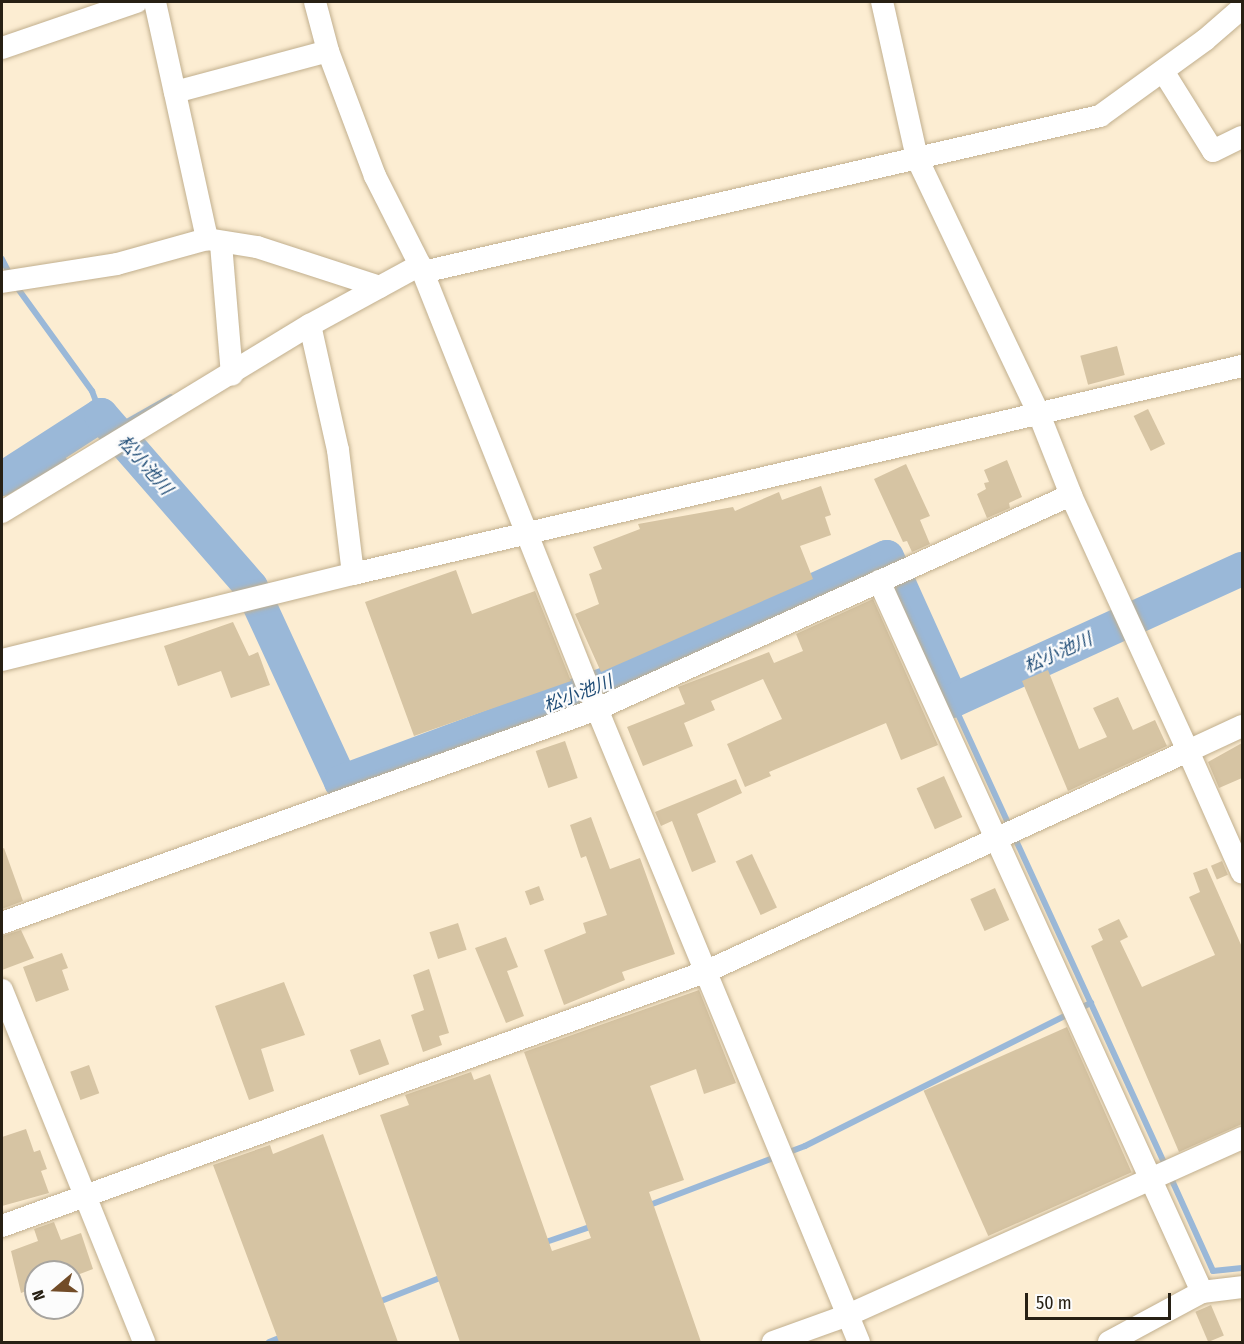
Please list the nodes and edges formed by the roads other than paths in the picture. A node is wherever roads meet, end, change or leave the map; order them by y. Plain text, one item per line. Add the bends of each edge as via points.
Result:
1 (136, 2) edge
2 (155, 2) edge
3 (315, 2) edge
4 (882, 2) edge
5 (1242, 8) edge
6 (2, 46) edge
7 (328, 51) junction
8 (1163, 71) junction
9 (175, 92) junction
10 (1242, 137) edge
11 (917, 158) junction
12 (214, 241) junction
13 (422, 269) junction
14 (9, 281) edge
15 (380, 287) junction
16 (310, 325) junction
17 (1242, 366) edge
18 (232, 375) junction
19 (1039, 414) junction
20 (1071, 495) junction
21 (2, 512) edge
22 (528, 532) junction
23 (353, 574) junction
24 (879, 581) junction
25 (2, 660) edge
26 (592, 698) junction
27 (1242, 726) edge
28 (1188, 751) junction
29 (998, 838) junction
30 (1242, 873) edge
31 (2, 923) edge
32 (705, 972) junction
33 (2, 990) edge
34 (1242, 1138) edge
35 (1154, 1177) junction
36 (84, 1195) junction
37 (2, 1226) edge
38 (1242, 1287) edge
39 (1202, 1292) junction
40 (848, 1315) junction
41 (144, 1342) edge
42 (773, 1342) edge
43 (859, 1342) edge
44 (1109, 1342) edge

1 - 6 street
2 - 9 street
3 - 7 street
4 - 11 street
5 - 8 street
7 - 9 street
7 - 13 street via 375,176
8 - 10 street via 1213,150
8 - 11 street via 1100,116
9 - 12 street
11 - 13 street
11 - 19 street
12 - 14 street via 117,264
12 - 15 street via 257,248
12 - 18 street
13 - 15 street
13 - 22 street
15 - 16 street
16 - 18 street
16 - 23 street via 338,450
17 - 19 street
18 - 21 street via 122,436
19 - 20 street
19 - 22 street
20 - 24 street
20 - 28 street
22 - 23 street
22 - 26 street
23 - 25 street
24 - 26 street
24 - 29 street
26 - 31 street
26 - 32 street
27 - 28 street
28 - 29 street
28 - 30 street
29 - 32 street
29 - 35 street
32 - 36 street
32 - 40 street
33 - 36 street
34 - 35 street
35 - 39 street
35 - 40 street
36 - 37 street
36 - 41 street
38 - 39 street
39 - 44 street
40 - 42 street
40 - 43 street

